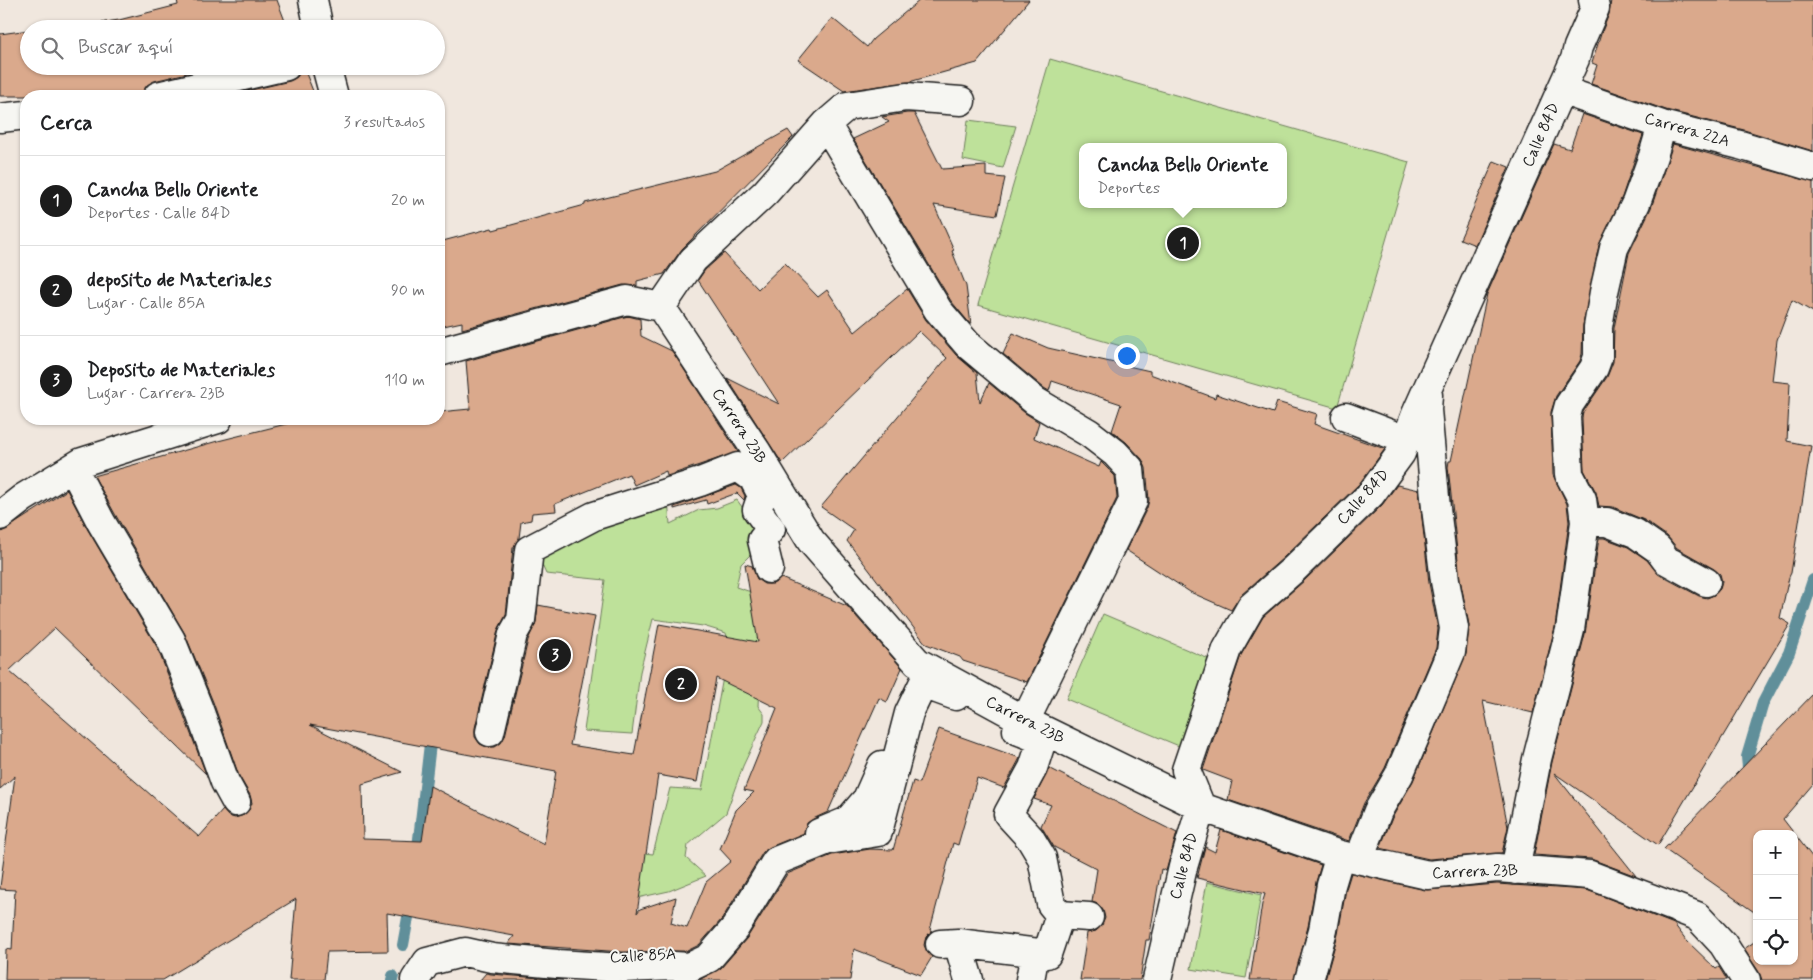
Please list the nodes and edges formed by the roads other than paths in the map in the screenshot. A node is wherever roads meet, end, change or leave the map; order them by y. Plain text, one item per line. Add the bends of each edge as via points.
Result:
1 (313, 0) edge
2 (1596, 3) edge
3 (317, 20) edge
4 (248, 75) edge
5 (328, 75) edge
6 (184, 90) edge
7 (332, 90) edge
8 (1561, 90) junction
9 (961, 101) dead end
10 (20, 115) edge
11 (0, 118) edge
12 (826, 124) junction
13 (1662, 124) junction
14 (1813, 167) edge
15 (661, 307) junction
16 (445, 350) edge
17 (1429, 386) junction
18 (1346, 417) dead end
19 (200, 425) edge
20 (1406, 440) junction
21 (757, 452) junction
22 (77, 465) junction
23 (571, 510) dead end
24 (0, 516) edge
25 (1585, 522) junction
26 (769, 569) dead end
27 (1706, 582) dead end
28 (917, 662) junction
29 (1025, 721) junction
30 (490, 732) dead end
31 (236, 802) dead end
32 (1201, 807) junction
33 (1349, 857) junction
34 (1515, 870) junction
35 (1060, 915) junction
36 (1090, 917) dead end
37 (1035, 953) junction
38 (407, 980) edge
39 (415, 980) edge
40 (969, 980) edge
41 (1030, 980) edge
42 (1157, 980) edge
43 (1309, 980) edge
44 (1746, 980) edge

1 - 3 street
2 - 8 street, Calle 84D
4 - 6 street
5 - 7 street
8 - 13 street, Carrera 22A
8 - 17 street, Calle 84D
9 - 12 street via 906,98 847,106
10 - 11 street
12 - 15 street via 766,193 693,260
12 - 29 street via 938,310 968,345 1034,401 1089,433 1130,469 1133,501
13 - 14 street, Carrera 22A
13 - 25 street via 1636,203 1614,248 1598,327 1598,357 1569,405 1566,416 1569,474 1582,499
15 - 16 street via 627,300
15 - 21 street, Carrera 23B
17 - 20 street, Calle 84D
17 - 33 street via 1427,410 1436,508 1454,628 1451,652 1399,775
18 - 20 street
19 - 22 street
20 - 32 street, Calle 84D via 1401,453 1371,494 1251,606 1227,649 1186,770
21 - 23 street
21 - 28 street, Carrera 23B via 811,540
22 - 24 street
22 - 31 street via 101,522 171,640 225,782
25 - 27 street via 1607,522 1635,532 1666,560
25 - 34 street via 1570,630 1536,759
26 - 30 street via 762,540 771,529 757,510 762,496 753,478 738,467 594,516 529,550 521,620 513,634
28 - 29 street, Carrera 23B
28 - 38 street, Calle 85A via 882,768 867,799 848,821 776,848 756,871 737,912 716,938 683,954 620,961 503,948 439,946 417,952
29 - 32 street, Carrera 23B
32 - 33 street, Carrera 23B
32 - 42 street, Calle 84D via 1183,867
33 - 34 street, Carrera 23B via 1428,875 1497,868
33 - 43 street via 1331,885
34 - 44 street, Carrera 23B via 1590,875 1697,916 1723,944
35 - 36 street
35 - 37 street via 1047,954
35 - 39 street via 1051,904 1042,858 1030,838 1008,814 1033,768 1042,740 1007,726 969,701 922,684 909,713 878,832 828,840 776,861 735,928 709,958 690,967 623,968 492,958 465,952 427,962
37 - 40 street via 949,944
37 - 41 street

